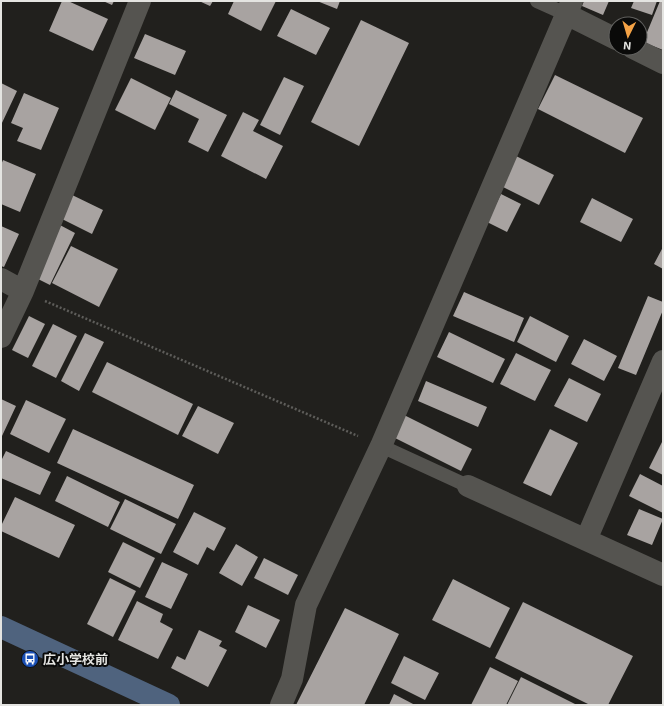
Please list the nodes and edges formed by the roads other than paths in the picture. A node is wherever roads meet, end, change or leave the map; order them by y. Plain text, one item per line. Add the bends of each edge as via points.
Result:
1 (140, 1) edge
2 (537, 1) edge
3 (569, 8) edge
4 (608, 34) edge
5 (648, 56) edge
6 (663, 63) edge
7 (1, 279) edge
8 (22, 291) junction
9 (1, 337) edge
10 (663, 361) edge
11 (381, 446) junction
12 (468, 486) joint
13 (586, 540) junction
14 (663, 575) edge
15 (1, 627) edge
16 (169, 705) edge
17 (281, 705) edge

1 - 8 street
2 - 3 lane
3 - 4 street
3 - 11 street
5 - 6 street
7 - 8 street
8 - 9 street
10 - 13 street
11 - 12 lane
11 - 17 street via 306,605 292,679
12 - 13 street
13 - 14 street
15 - 16 street

